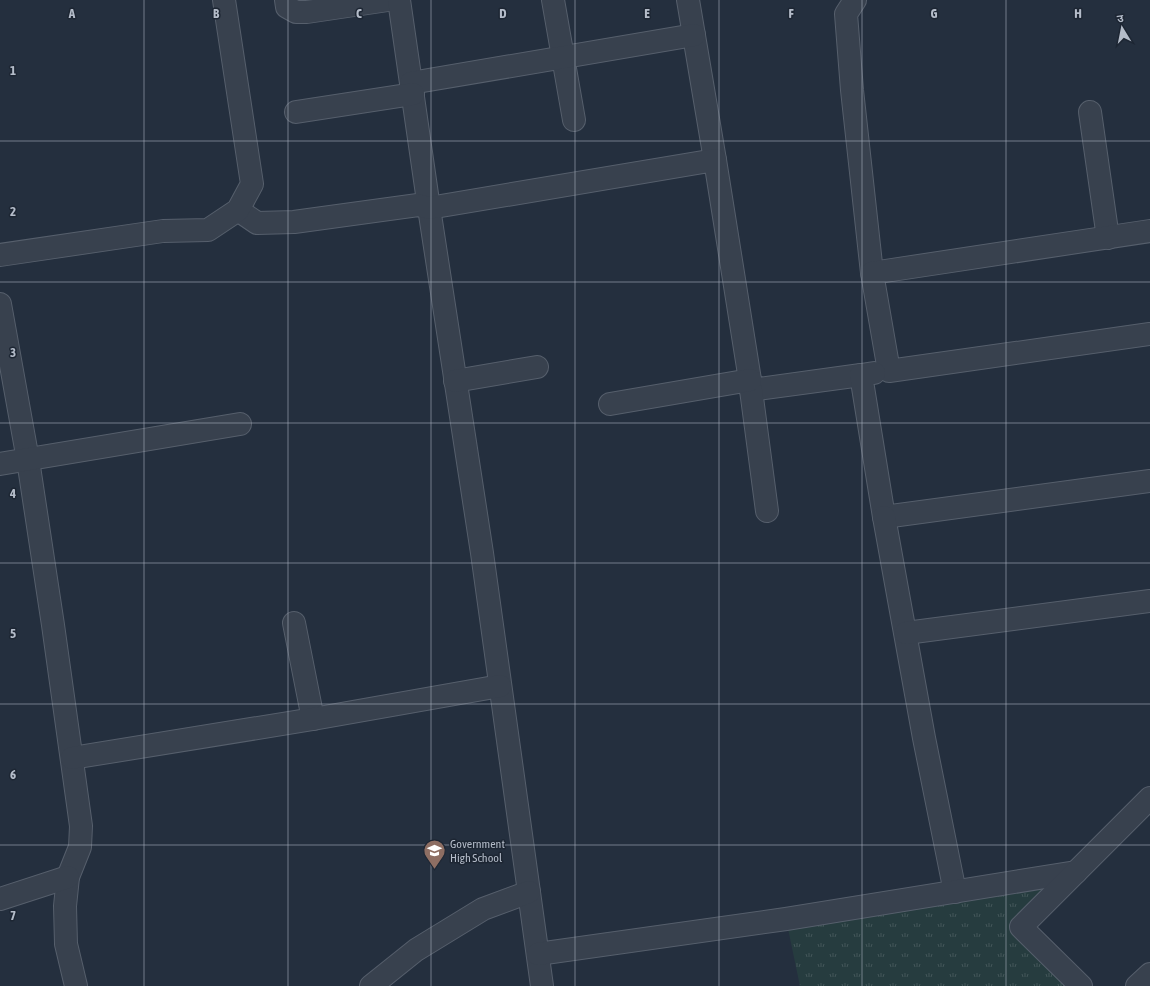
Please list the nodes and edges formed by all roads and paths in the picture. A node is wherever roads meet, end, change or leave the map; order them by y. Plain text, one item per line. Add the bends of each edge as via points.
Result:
1 (224, 0) edge
2 (286, 0) edge
3 (388, 0) edge
4 (399, 0) edge
5 (553, 0) edge
6 (688, 0) edge
7 (855, 0) edge
8 (694, 35) junction
9 (563, 57) junction
10 (412, 89) junction
11 (296, 112) dead end
12 (1090, 112) dead end
13 (574, 120) dead end
14 (715, 160) junction
15 (429, 208) junction
16 (238, 210) junction
17 (1150, 232) edge
18 (1108, 238) junction
19 (0, 255) edge
20 (872, 273) junction
21 (0, 304) edge
22 (1150, 334) edge
23 (537, 367) dead end
24 (889, 371) junction
25 (860, 375) junction
26 (455, 380) junction
27 (751, 385) junction
28 (610, 404) dead end
29 (240, 424) dead end
30 (28, 460) junction
31 (0, 464) edge
32 (1150, 481) edge
33 (767, 511) dead end
34 (884, 516) junction
35 (1150, 601) edge
36 (294, 622) dead end
37 (906, 633) junction
38 (500, 686) junction
39 (313, 719) junction
40 (72, 758) junction
41 (1150, 798) edge
42 (1076, 872) junction
43 (68, 877) junction
44 (529, 892) junction
45 (955, 892) junction
46 (0, 899) edge
47 (538, 954) junction
48 (1150, 974) edge
49 (76, 986) edge
50 (371, 986) edge
51 (542, 986) edge
52 (1081, 986) edge
53 (1137, 986) edge

1 - 16 street via 252,184
2 - 3 street via 287,7 296,12 307,12
4 - 10 street
5 - 9 street
6 - 8 street
7 - 20 street via 846,14
8 - 9 street
8 - 14 street
9 - 10 street
9 - 13 street
10 - 11 street
10 - 15 street
12 - 18 street
14 - 15 street
14 - 27 street
15 - 16 street via 418,205 294,222 257,223
15 - 26 street
16 - 19 street via 208,230 163,231
17 - 18 street
18 - 20 street
20 - 24 street
21 - 30 street
22 - 24 street
23 - 26 street
24 - 25 street
25 - 27 street
25 - 34 street
26 - 38 street
27 - 28 street
27 - 33 street
29 - 30 street
30 - 31 street
30 - 40 street
32 - 34 street
34 - 37 street
35 - 37 street
36 - 39 street
37 - 45 street
38 - 39 street
38 - 44 street
39 - 40 street
40 - 43 street via 81,826 80,847
41 - 42 street
42 - 45 street
42 - 52 street via 1021,927
43 - 46 street
43 - 49 street via 65,906 66,944
44 - 47 street
44 - 50 street via 476,913 416,950
45 - 47 street
47 - 51 street
48 - 53 street

